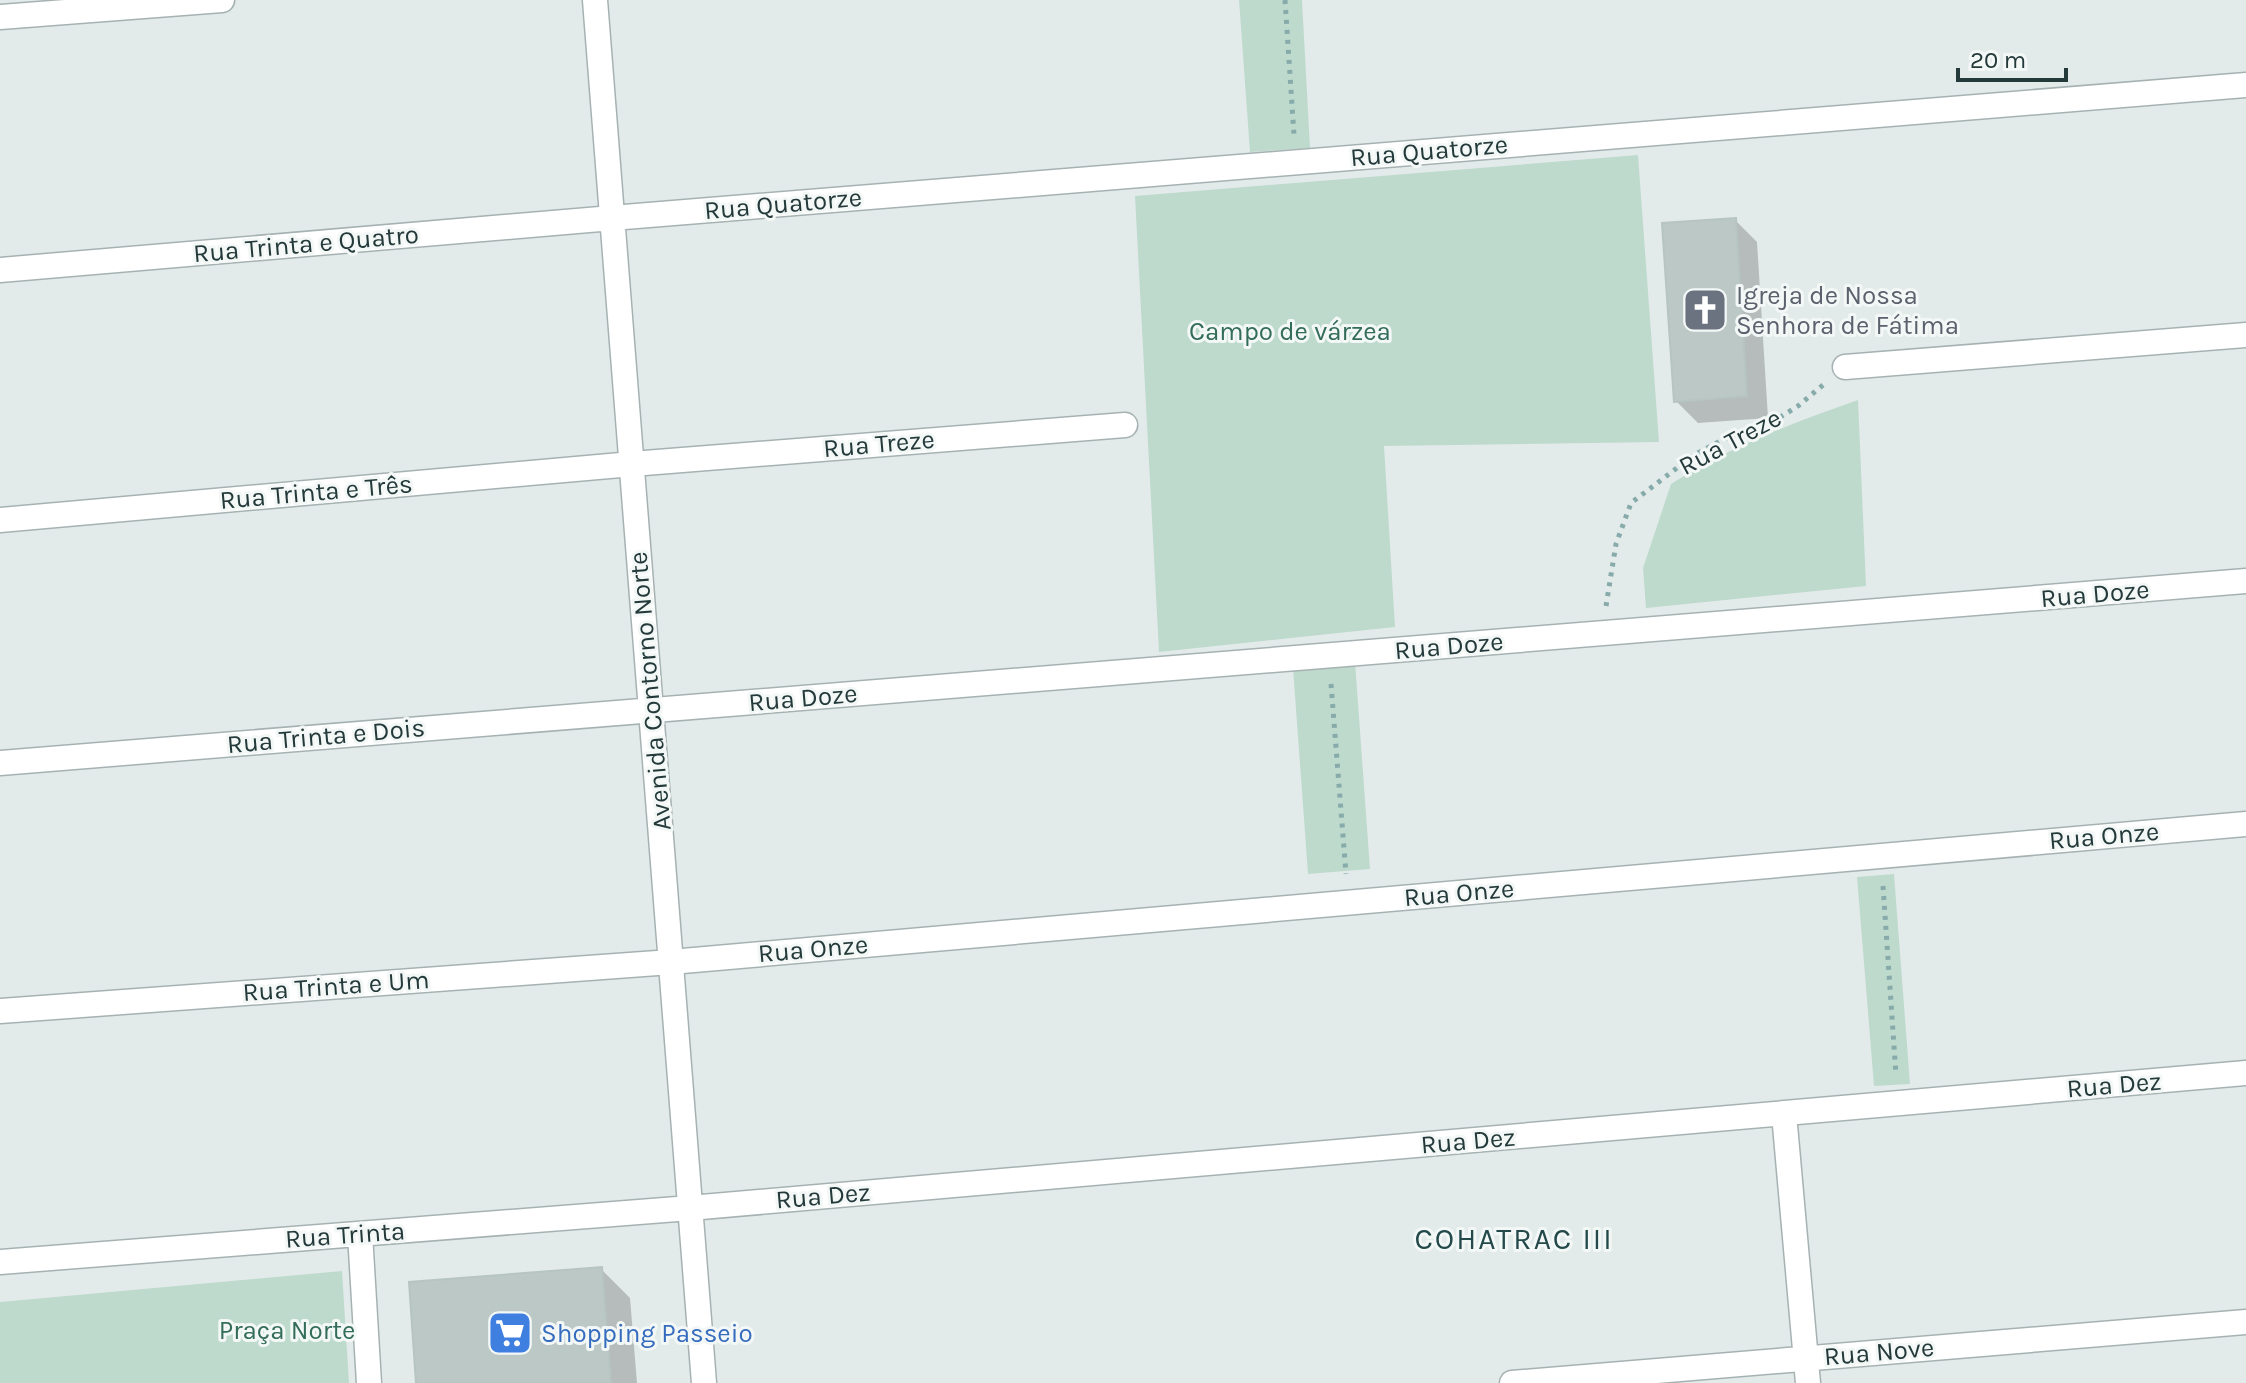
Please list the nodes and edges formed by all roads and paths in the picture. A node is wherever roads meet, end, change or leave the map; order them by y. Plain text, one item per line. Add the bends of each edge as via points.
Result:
1 (222, 0) edge
2 (595, 0) edge
3 (1285, 0) edge
4 (0, 17) edge
5 (2246, 85) edge
6 (1296, 162) junction
7 (612, 218) junction
8 (0, 270) edge
9 (2246, 335) edge
10 (1845, 367) joint
11 (1125, 425) dead end
12 (632, 464) junction
13 (0, 520) edge
14 (2246, 581) edge
15 (1598, 634) junction
16 (1329, 656) junction
17 (651, 710) junction
18 (0, 763) edge
19 (2246, 824) edge
20 (1881, 856) junction
21 (1349, 903) junction
22 (671, 962) junction
23 (0, 1011) edge
24 (2246, 1073) edge
25 (1898, 1104) junction
26 (1784, 1114) junction
27 (690, 1208) junction
28 (360, 1234) junction
29 (0, 1262) edge
30 (2246, 1322) edge
31 (1807, 1371) edge
32 (369, 1383) edge
33 (704, 1383) edge
34 (1512, 1383) edge

1 - 4 street
2 - 7 street, Avenida Contorno Norte
3 - 6 path
5 - 6 street, Rua Quatorze
6 - 7 street, Rua Quatorze
7 - 8 street, Rua Trinta e Quatro
7 - 12 street, Avenida Contorno Norte
9 - 10 street
10 - 15 path, Rua Treze via 1798,406 1766,426 1694,455 1631,503 1616,544
11 - 12 street, Rua Treze
12 - 13 street, Rua Trinta e Três
12 - 17 street, Avenida Contorno Norte
14 - 15 street, Rua Doze
15 - 16 street, Rua Doze
16 - 17 street, Rua Doze
16 - 21 path
17 - 18 street, Rua Trinta e Dois
17 - 22 street, Avenida Contorno Norte
19 - 20 street, Rua Onze
20 - 21 street, Rua Onze
20 - 25 path
21 - 22 street, Rua Onze
22 - 23 street, Rua Trinta e Um
22 - 27 street, Avenida Contorno Norte
24 - 25 street, Rua Dez
25 - 26 street, Rua Dez
26 - 27 street, Rua Dez
26 - 31 street
27 - 28 street, Rua Trinta
27 - 33 street, Avenida Contorno Norte
28 - 29 street, Rua Trinta
28 - 32 street
30 - 31 street, Rua Nove
31 - 34 street, Rua Nove

